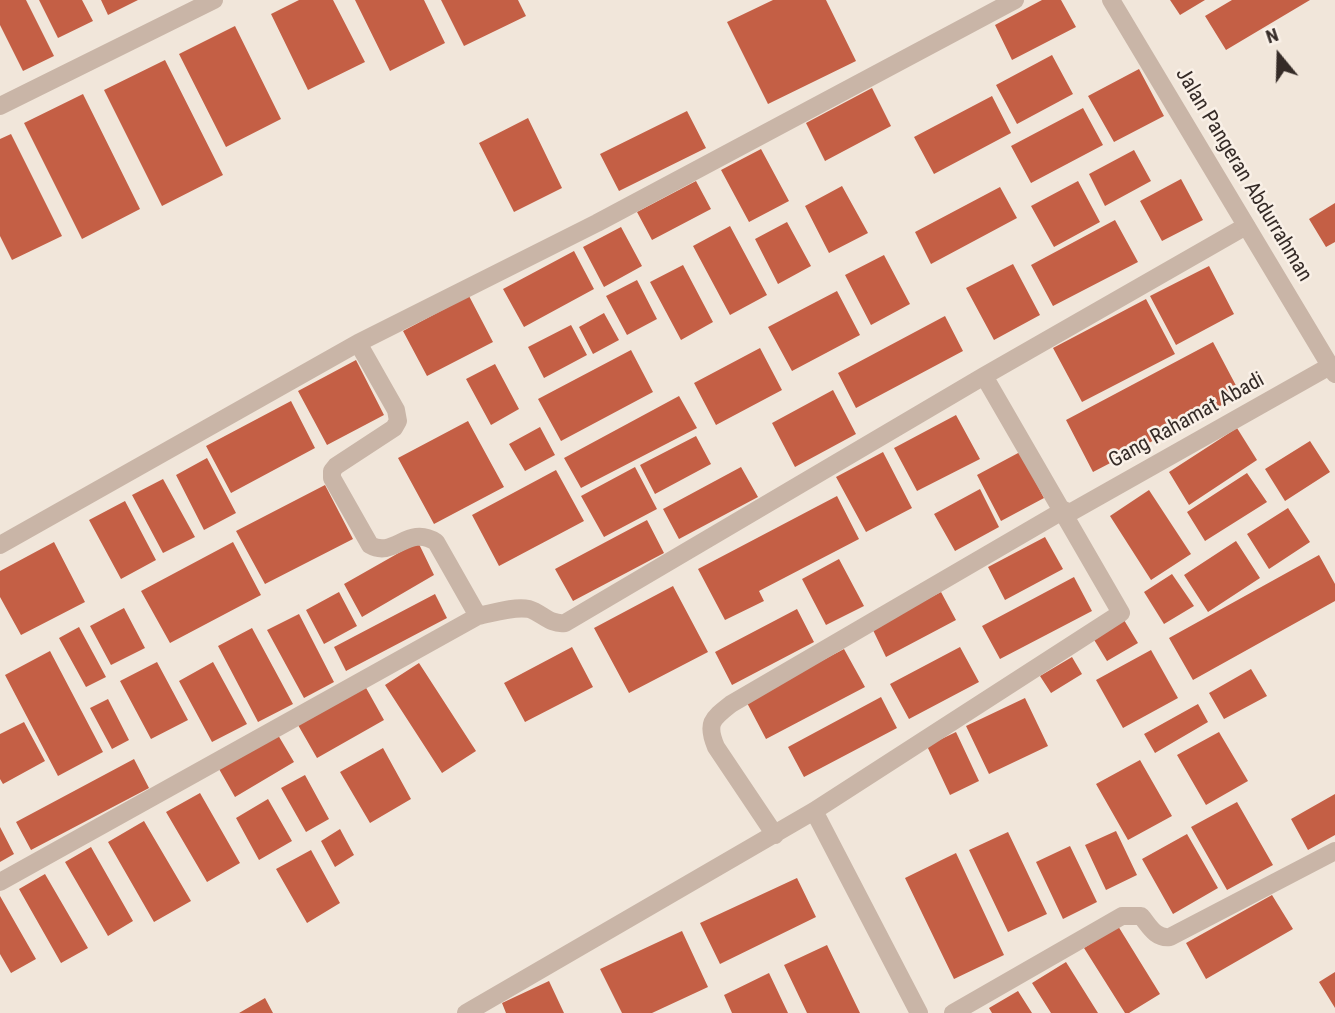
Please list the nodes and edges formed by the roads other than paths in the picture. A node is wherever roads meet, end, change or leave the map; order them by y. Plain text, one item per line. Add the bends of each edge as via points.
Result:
1 (214, 0) edge
2 (1015, 0) edge
3 (1111, 0) edge
4 (0, 106) edge
5 (1246, 226) junction
6 (358, 344) junction
7 (1333, 370) edge
8 (984, 376) junction
9 (1065, 513) junction
10 (0, 545) edge
11 (478, 616) junction
12 (814, 811) junction
13 (775, 835) junction
14 (1335, 851) edge
15 (0, 882) edge
16 (466, 1013) edge
17 (919, 1013) edge
18 (953, 1013) edge

1 - 4 street
2 - 6 street via 597,223
3 - 5 street, Jalan Pangeran Abdurrahman
5 - 7 street, Jalan Pangeran Abdurrahman
5 - 8 street
6 - 10 street
6 - 11 street via 398,421 335,466 332,478 377,550 416,536 436,542
7 - 9 street, Gang Rahamat Abadi
8 - 9 street
8 - 11 street via 570,621 556,624 525,608
9 - 12 street via 1121,613
9 - 13 street, Gang Rahamat Abadi via 714,717 710,734 716,747
11 - 15 street
12 - 13 street
12 - 17 street
13 - 16 street
14 - 18 street via 1170,937 1156,934 1141,916 1122,916

